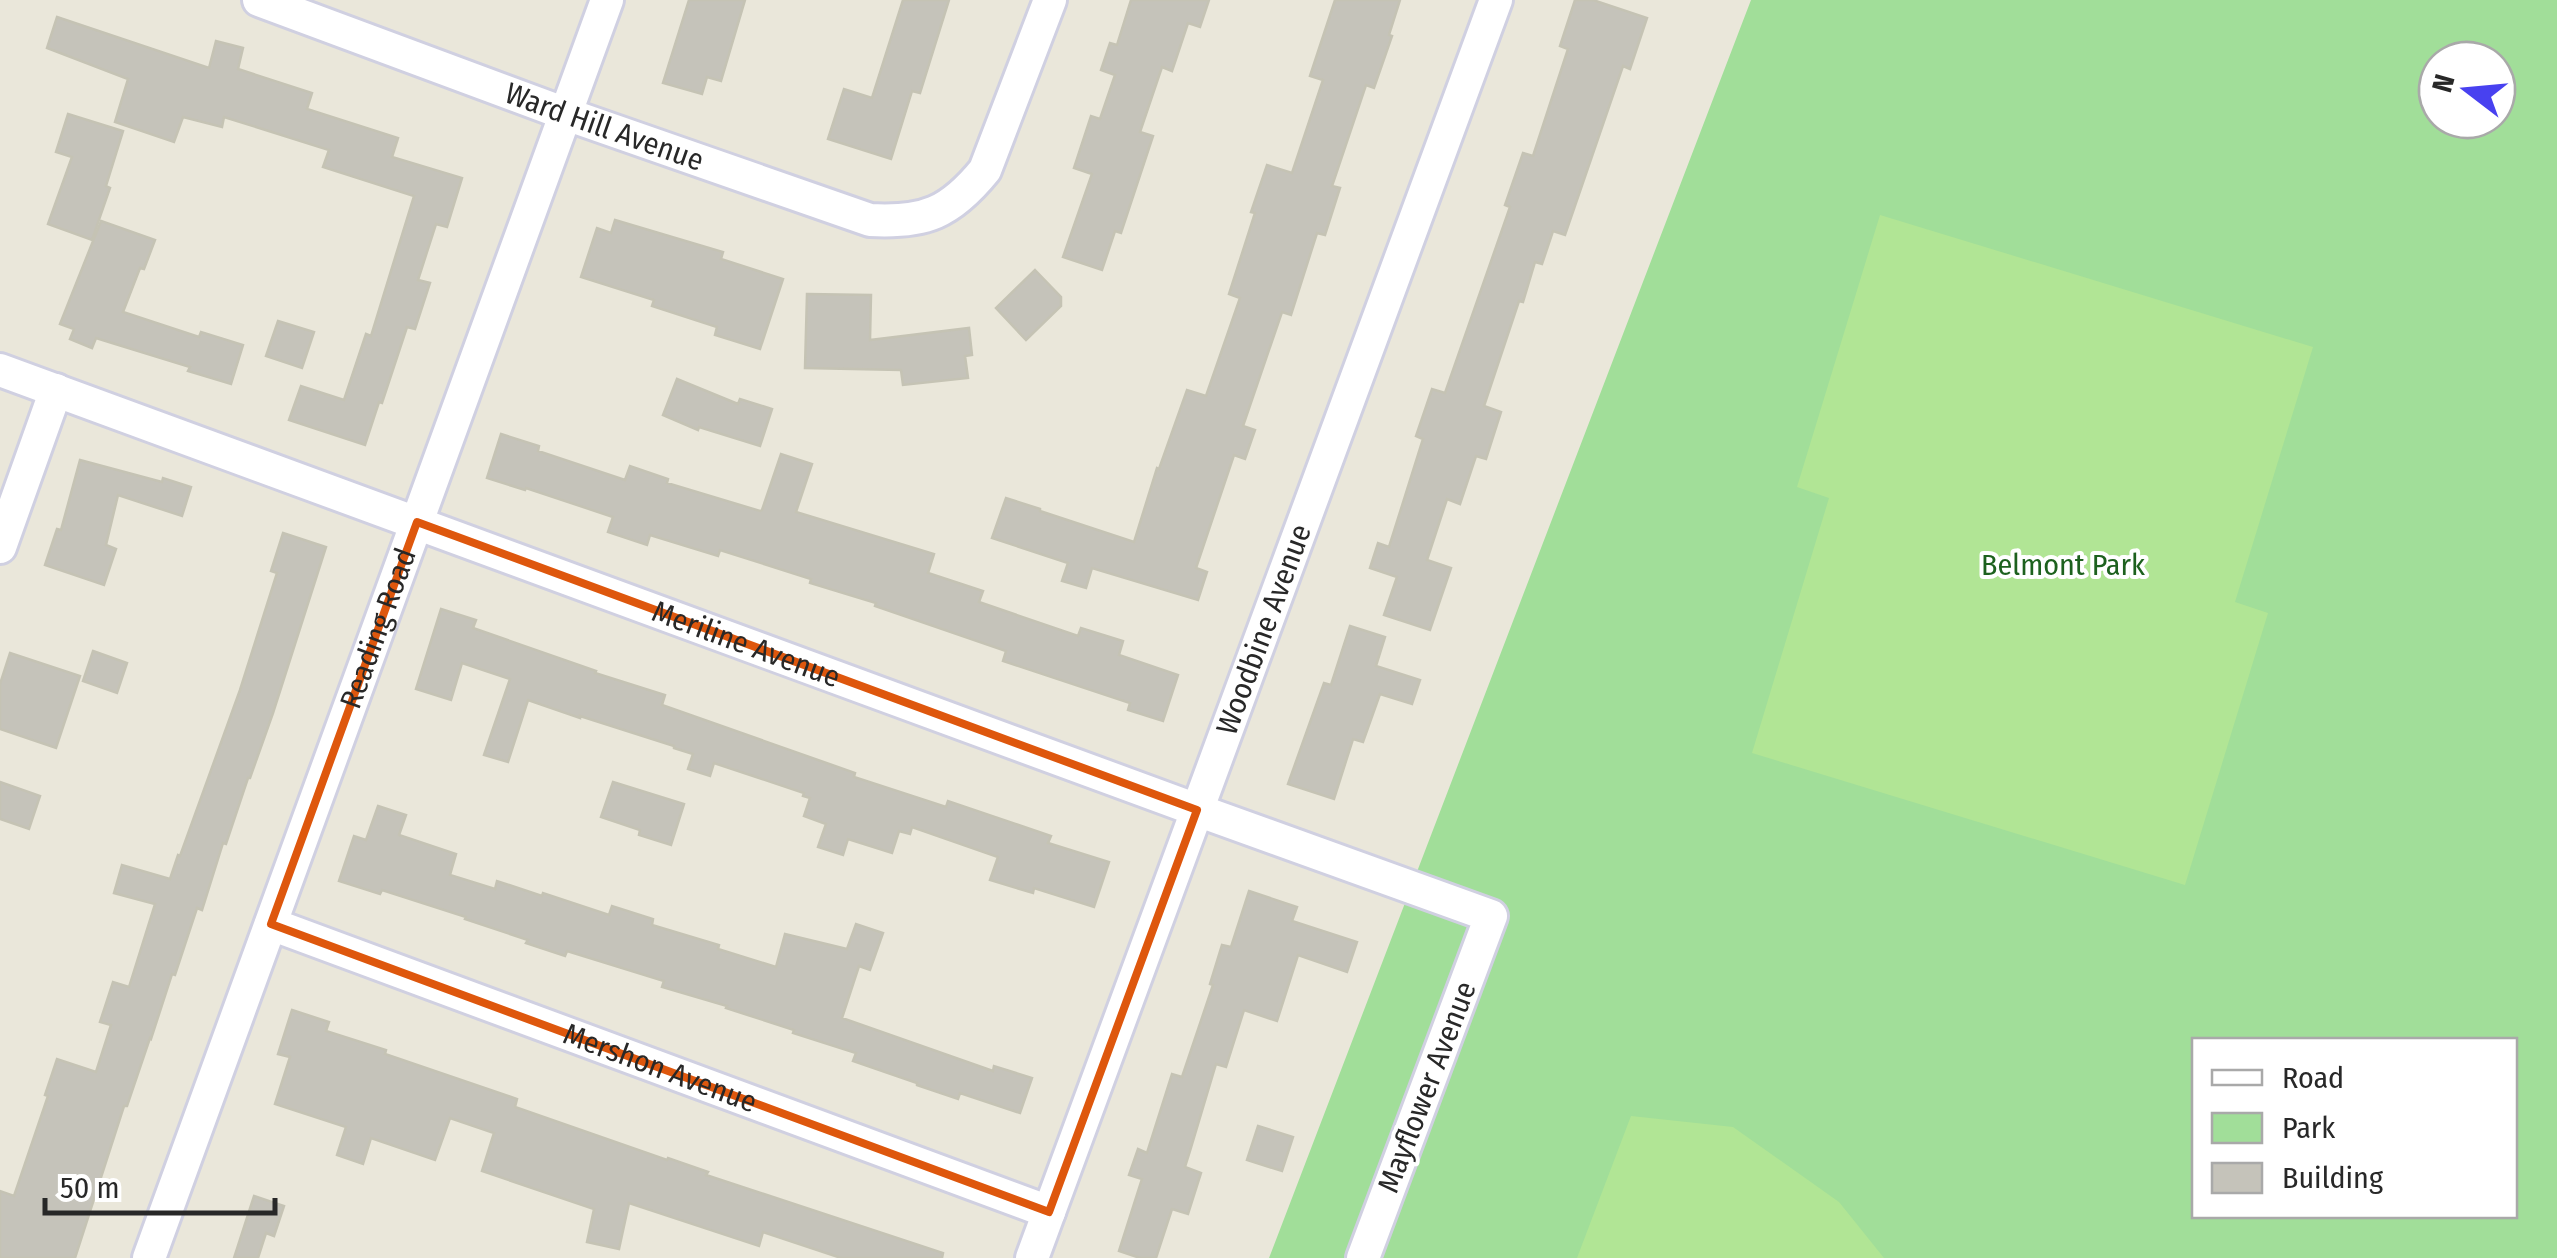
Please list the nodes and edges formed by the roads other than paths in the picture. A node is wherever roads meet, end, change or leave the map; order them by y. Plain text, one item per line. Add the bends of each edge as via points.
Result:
1 (258, 0) edge
2 (607, 0) edge
3 (1050, 0) edge
4 (1496, 0) edge
5 (566, 114) junction
6 (0, 370) edge
7 (56, 390) junction
8 (417, 522) junction
9 (0, 547) edge
10 (1197, 810) junction
11 (1491, 916) joint
12 (270, 924) junction
13 (1049, 1212) junction
14 (149, 1258) edge
15 (1032, 1258) edge
16 (1363, 1258) edge

1 - 5 street, Ward Hill Avenue
2 - 5 street, Reading Road
3 - 5 street, Ward Hill Avenue via 990,162 966,193 929,216 870,220
4 - 10 street, Woodbine Avenue
5 - 8 street, Reading Road
6 - 7 street, Meriline Avenue
7 - 8 street, Meriline Avenue
7 - 9 street
8 - 10 street, Meriline Avenue
8 - 12 street, Reading Road
10 - 11 street, Meriline Avenue
10 - 13 street, Woodbine Avenue
11 - 16 street, Mayflower Avenue
12 - 13 street, Mershon Avenue
12 - 14 street, Reading Road
13 - 15 street, Woodbine Avenue

